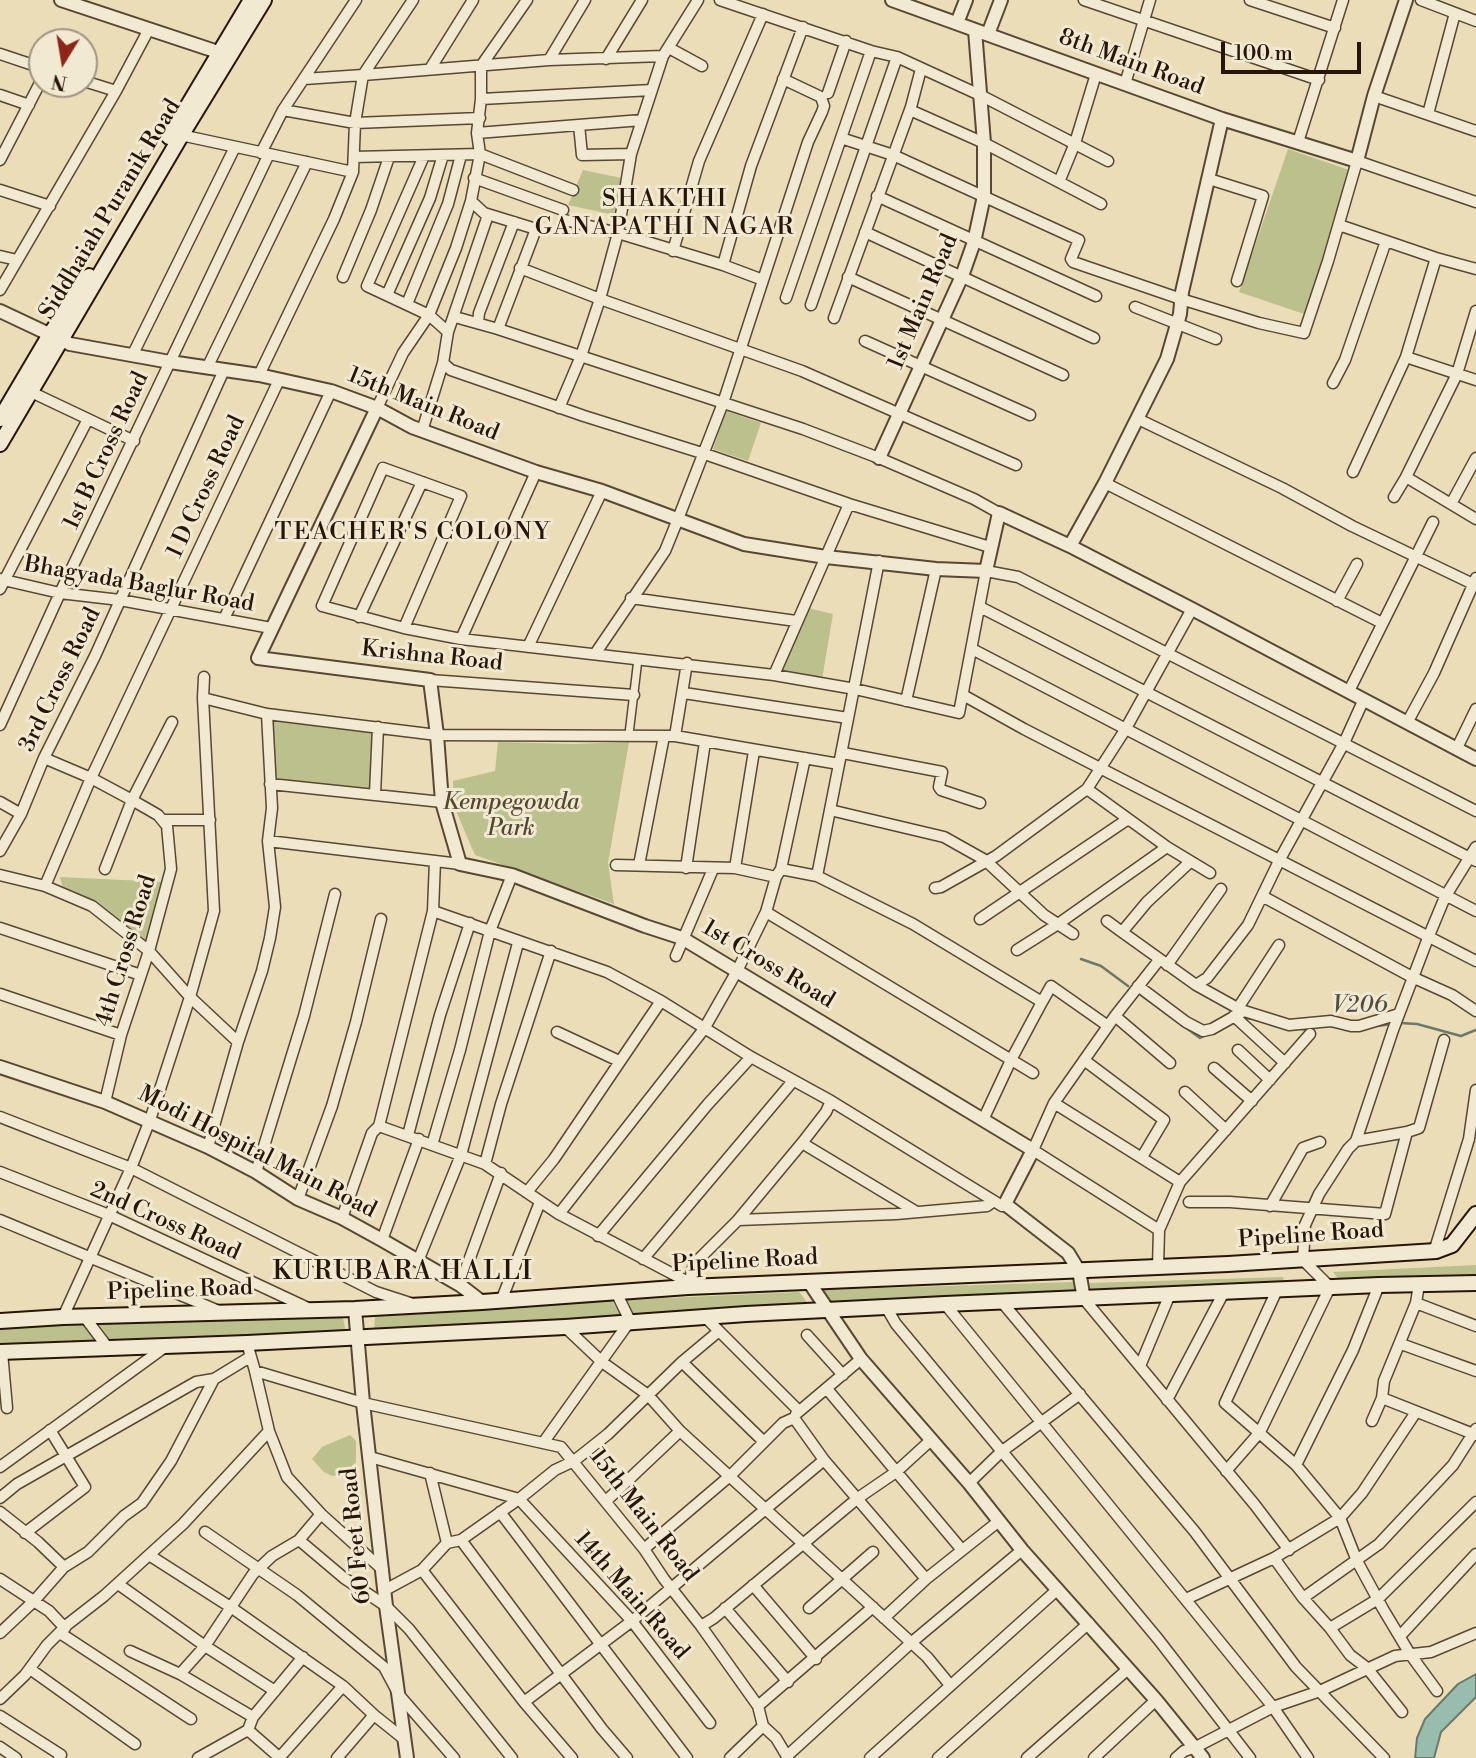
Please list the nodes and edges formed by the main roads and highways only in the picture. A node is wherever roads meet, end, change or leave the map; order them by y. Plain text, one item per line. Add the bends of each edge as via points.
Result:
1 (251, 0) edge
2 (264, 0) edge
3 (222, 57) junction
4 (54, 338) junction
5 (0, 419) edge
6 (0, 444) edge
7 (1476, 1214) edge
8 (1476, 1283) edge
9 (0, 1321) edge
10 (1, 1352) edge

1 - 3 main road, Siddhaiah Puranik Road
2 - 3 main road, Siddhaiah Puranik Road
3 - 4 main road, Siddhaiah Puranik Road
4 - 5 main road, Siddhaiah Puranik Road
4 - 6 main road, Siddhaiah Puranik Road via 31,392
7 - 9 main road, Pipeline Road via 1442,1251 1079,1271 688,1285 482,1302
8 - 10 main road via 828,1309 357,1338 249,1350 165,1347

